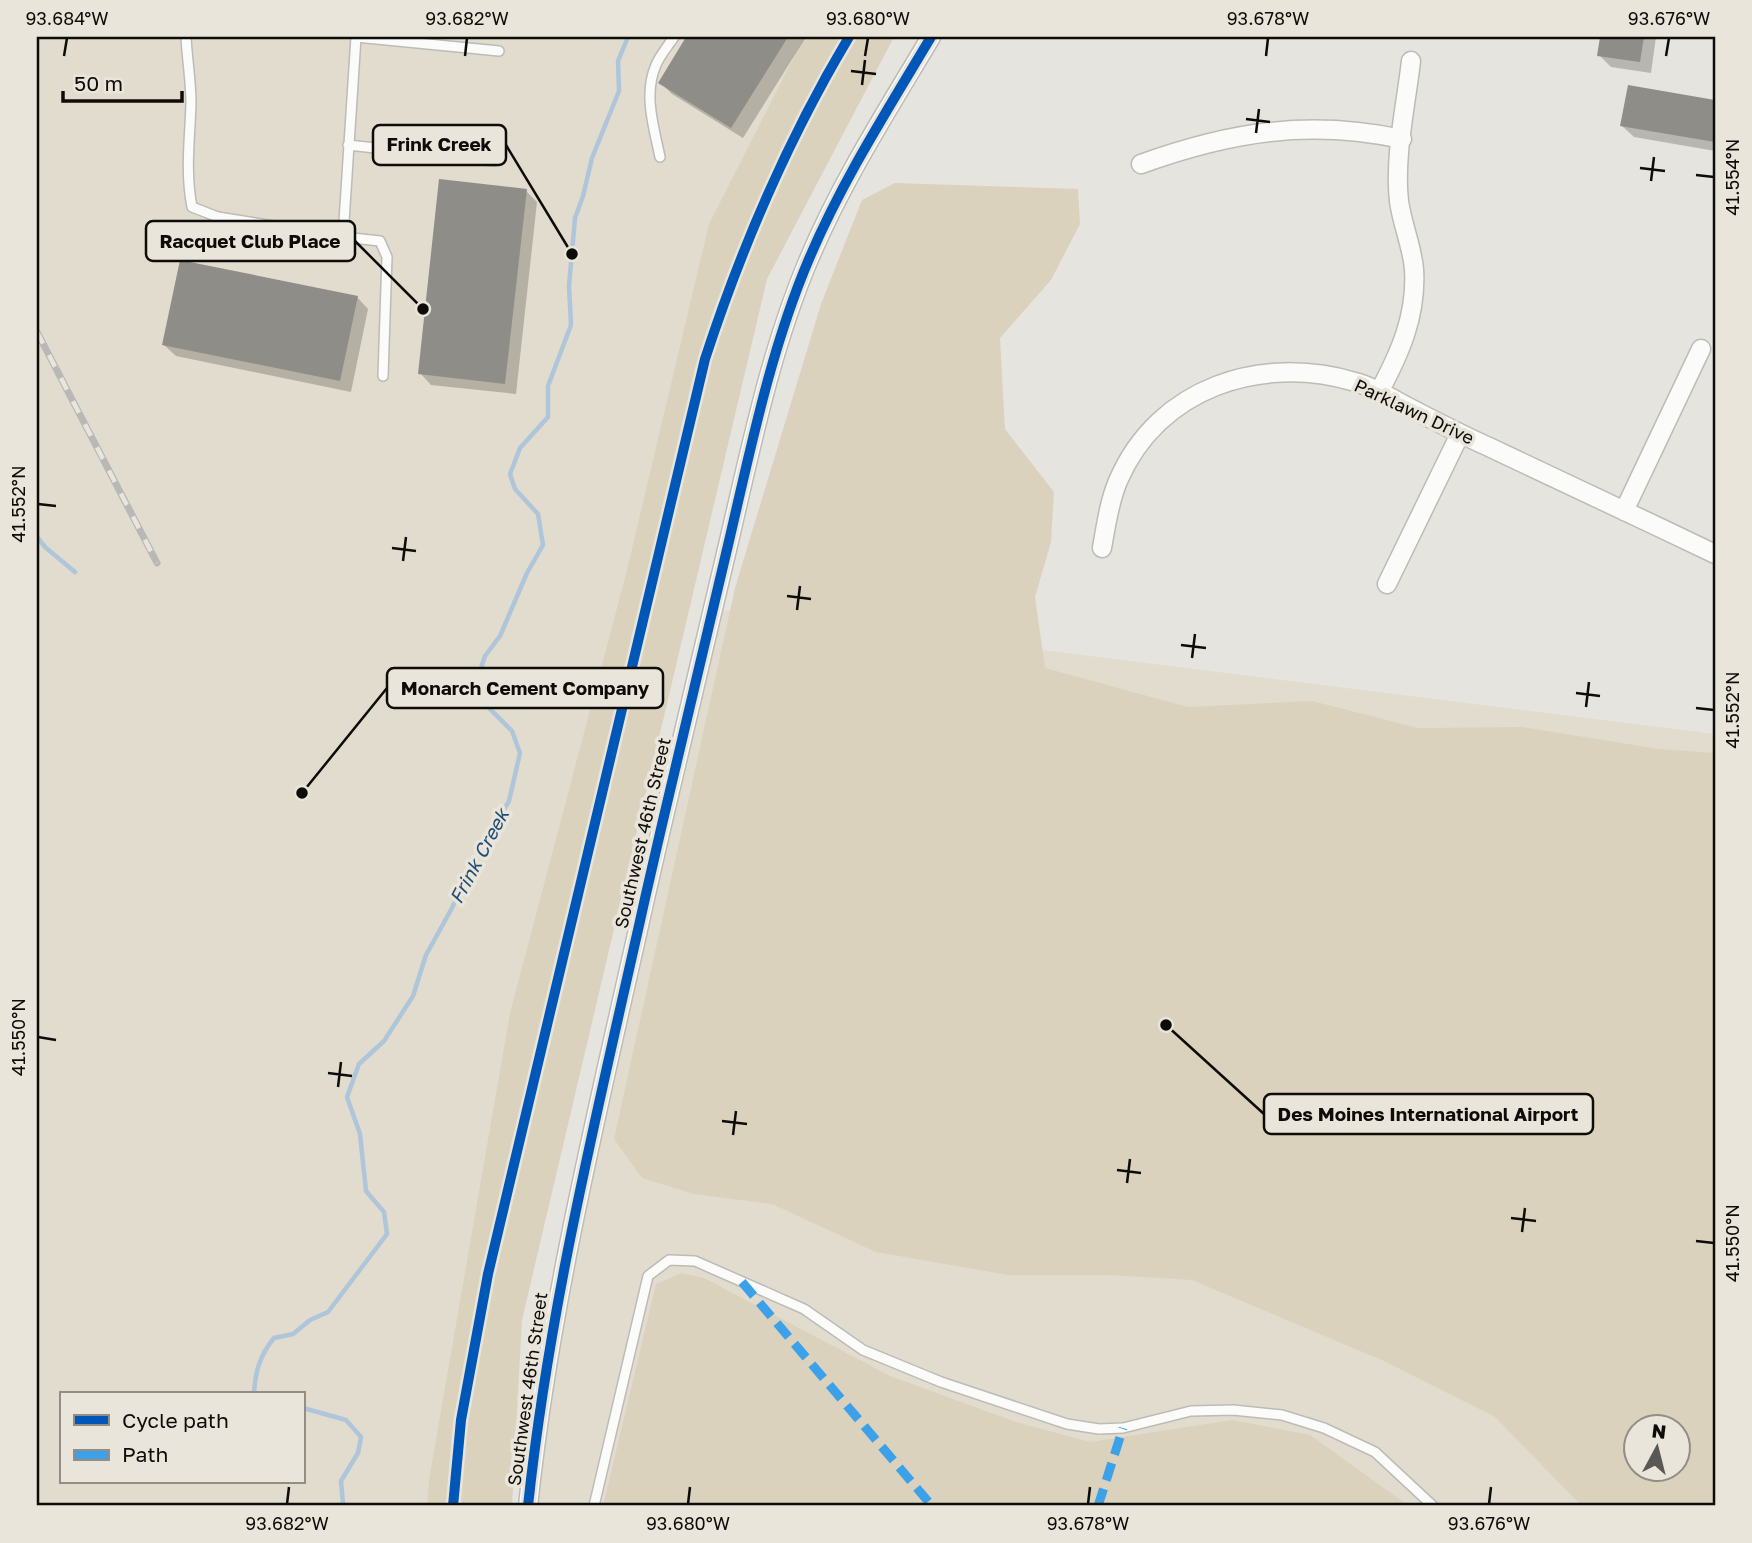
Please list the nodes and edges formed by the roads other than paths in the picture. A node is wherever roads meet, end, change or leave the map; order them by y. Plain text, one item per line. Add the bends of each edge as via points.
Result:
1 (186, 37) edge
2 (356, 37) edge
3 (674, 37) edge
4 (931, 37) edge
5 (499, 51) dead end
6 (1411, 61) dead end
7 (1402, 139) junction
8 (348, 145) junction
9 (660, 157) dead end
10 (494, 161) dead end
11 (1141, 164) dead end
12 (343, 237) junction
13 (1701, 349) dead end
14 (383, 376) dead end
15 (1379, 392) junction
16 (1460, 434) junction
17 (1624, 511) junction
18 (1102, 548) dead end
19 (1715, 555) edge
20 (1387, 584) dead end
21 (528, 1506) edge
22 (594, 1506) edge
23 (1433, 1506) edge

1 - 12 lane via 192,206 218,217
2 - 5 lane
2 - 8 lane
3 - 9 lane via 656,65 650,87
4 - 21 street, Southwest 46th Street via 835,201 807,262 773,365 571,1229 538,1416
6 - 7 street
7 - 11 street via 1316,129 1272,130 1208,142
7 - 15 street via 1399,202 1413,269 1413,304 1405,339
8 - 10 lane
8 - 12 lane
12 - 14 lane via 380,241 387,257
13 - 17 street
15 - 16 street, Parklawn Drive
15 - 18 street, Parklawn Drive via 1320,373 1281,371 1227,382 1193,397 1138,446 1119,478
16 - 17 street, Parklawn Drive
16 - 20 street
17 - 19 street, Parklawn Drive
22 - 23 lane via 648,1276 670,1260 695,1261 804,1309 874,1355 1068,1424 1123,1428 1191,1411 1233,1410 1282,1415 1324,1428 1375,1452

